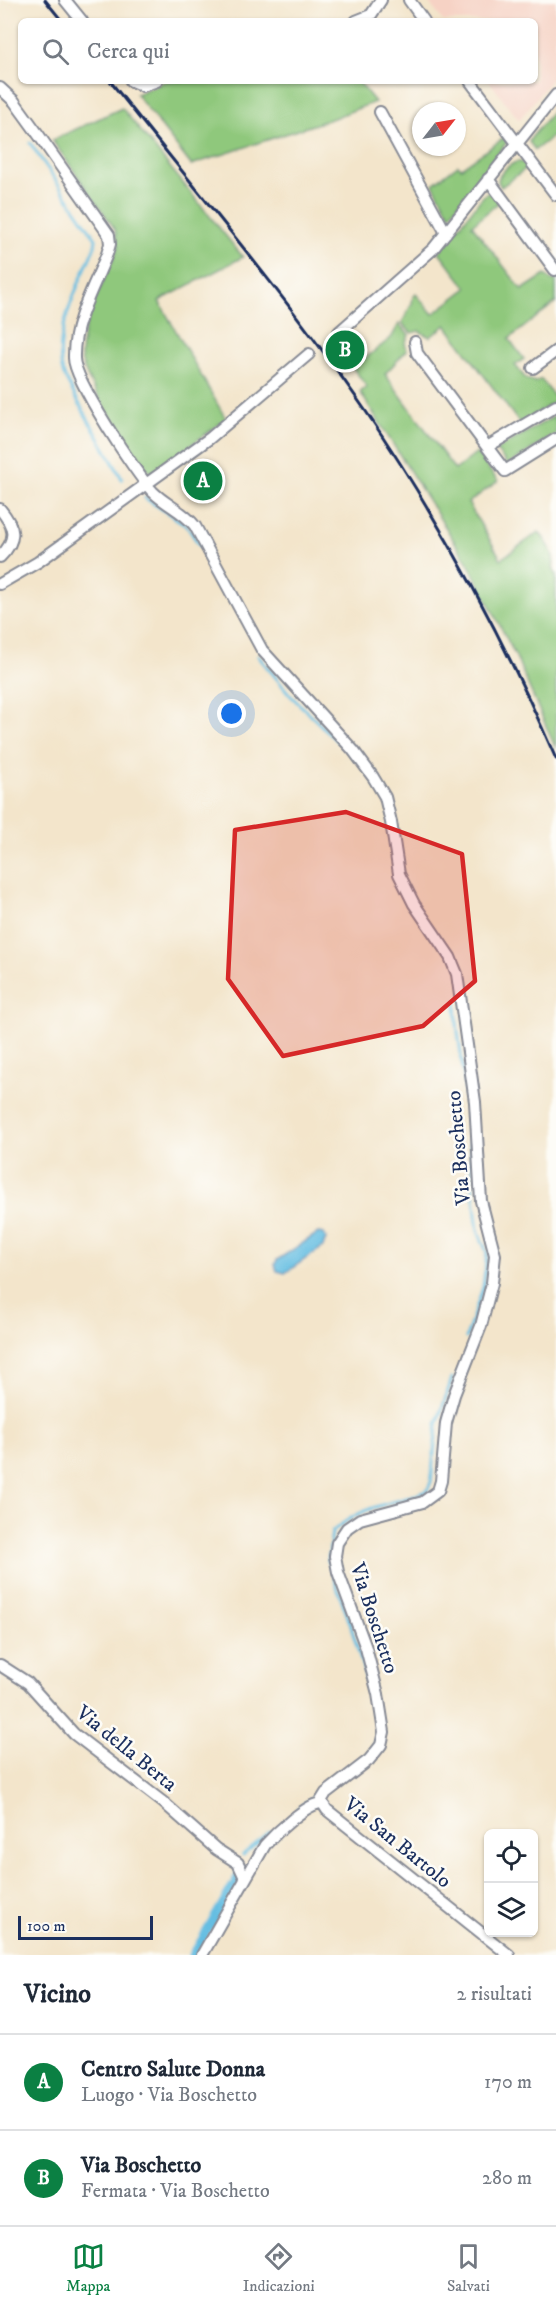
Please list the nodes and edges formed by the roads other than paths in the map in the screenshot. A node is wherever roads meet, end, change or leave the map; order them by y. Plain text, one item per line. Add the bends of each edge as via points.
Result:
1 (65, 0) edge
2 (381, 0) edge
3 (409, 0) edge
4 (80, 18) edge
5 (364, 18) edge
6 (422, 18) edge
7 (472, 84) edge
8 (0, 88) edge
9 (556, 95) edge
10 (380, 112) dead end
11 (516, 143) junction
12 (488, 179) junction
13 (556, 195) edge
14 (446, 233) junction
15 (555, 270) edge
16 (339, 332) dead end
17 (415, 342) dead end
18 (556, 351) edge
19 (309, 354) dead end
20 (533, 368) dead end
21 (556, 406) edge
22 (556, 439) edge
23 (487, 447) junction
24 (146, 484) junction
25 (0, 509) edge
26 (0, 557) edge
27 (0, 584) edge
28 (0, 1665) edge
29 (322, 1802) junction
30 (265, 1845) junction
31 (233, 1860) junction
32 (245, 1878) junction
33 (202, 1955) edge
34 (509, 1955) edge

1 - 4 street
2 - 5 street via 371,15
3 - 6 street
7 - 11 street
8 - 24 street, Via Boschetto via 14,101 109,235 107,254 79,327 75,365 117,442
9 - 11 street
10 - 14 street
11 - 12 street
11 - 13 street
12 - 14 street
12 - 15 street
14 - 16 street via 423,260
17 - 23 street via 417,353
18 - 20 street
19 - 24 street via 227,425
21 - 23 street
22 - 23 street via 505,471
24 - 27 street via 38,562
24 - 29 street, Via Boschetto via 195,526 262,650 353,750 385,797 402,882 457,974 476,1108 481,1201 495,1255 490,1295 446,1423 438,1491 423,1502 360,1519 347,1528 337,1543 340,1580 366,1648 384,1732 374,1755 326,1793
25 - 26 street via 11,524 13,535 9,548
28 - 31 street, Via della Berta via 28,1683 74,1734
29 - 30 street, Via Boschetto via 310,1806
29 - 34 street, Via San Bartolo via 327,1810
30 - 31 street via 248,1859
30 - 32 street, Via Boschetto
31 - 32 street, Via della Berta via 242,1868
32 - 33 street, Via Boschetto

